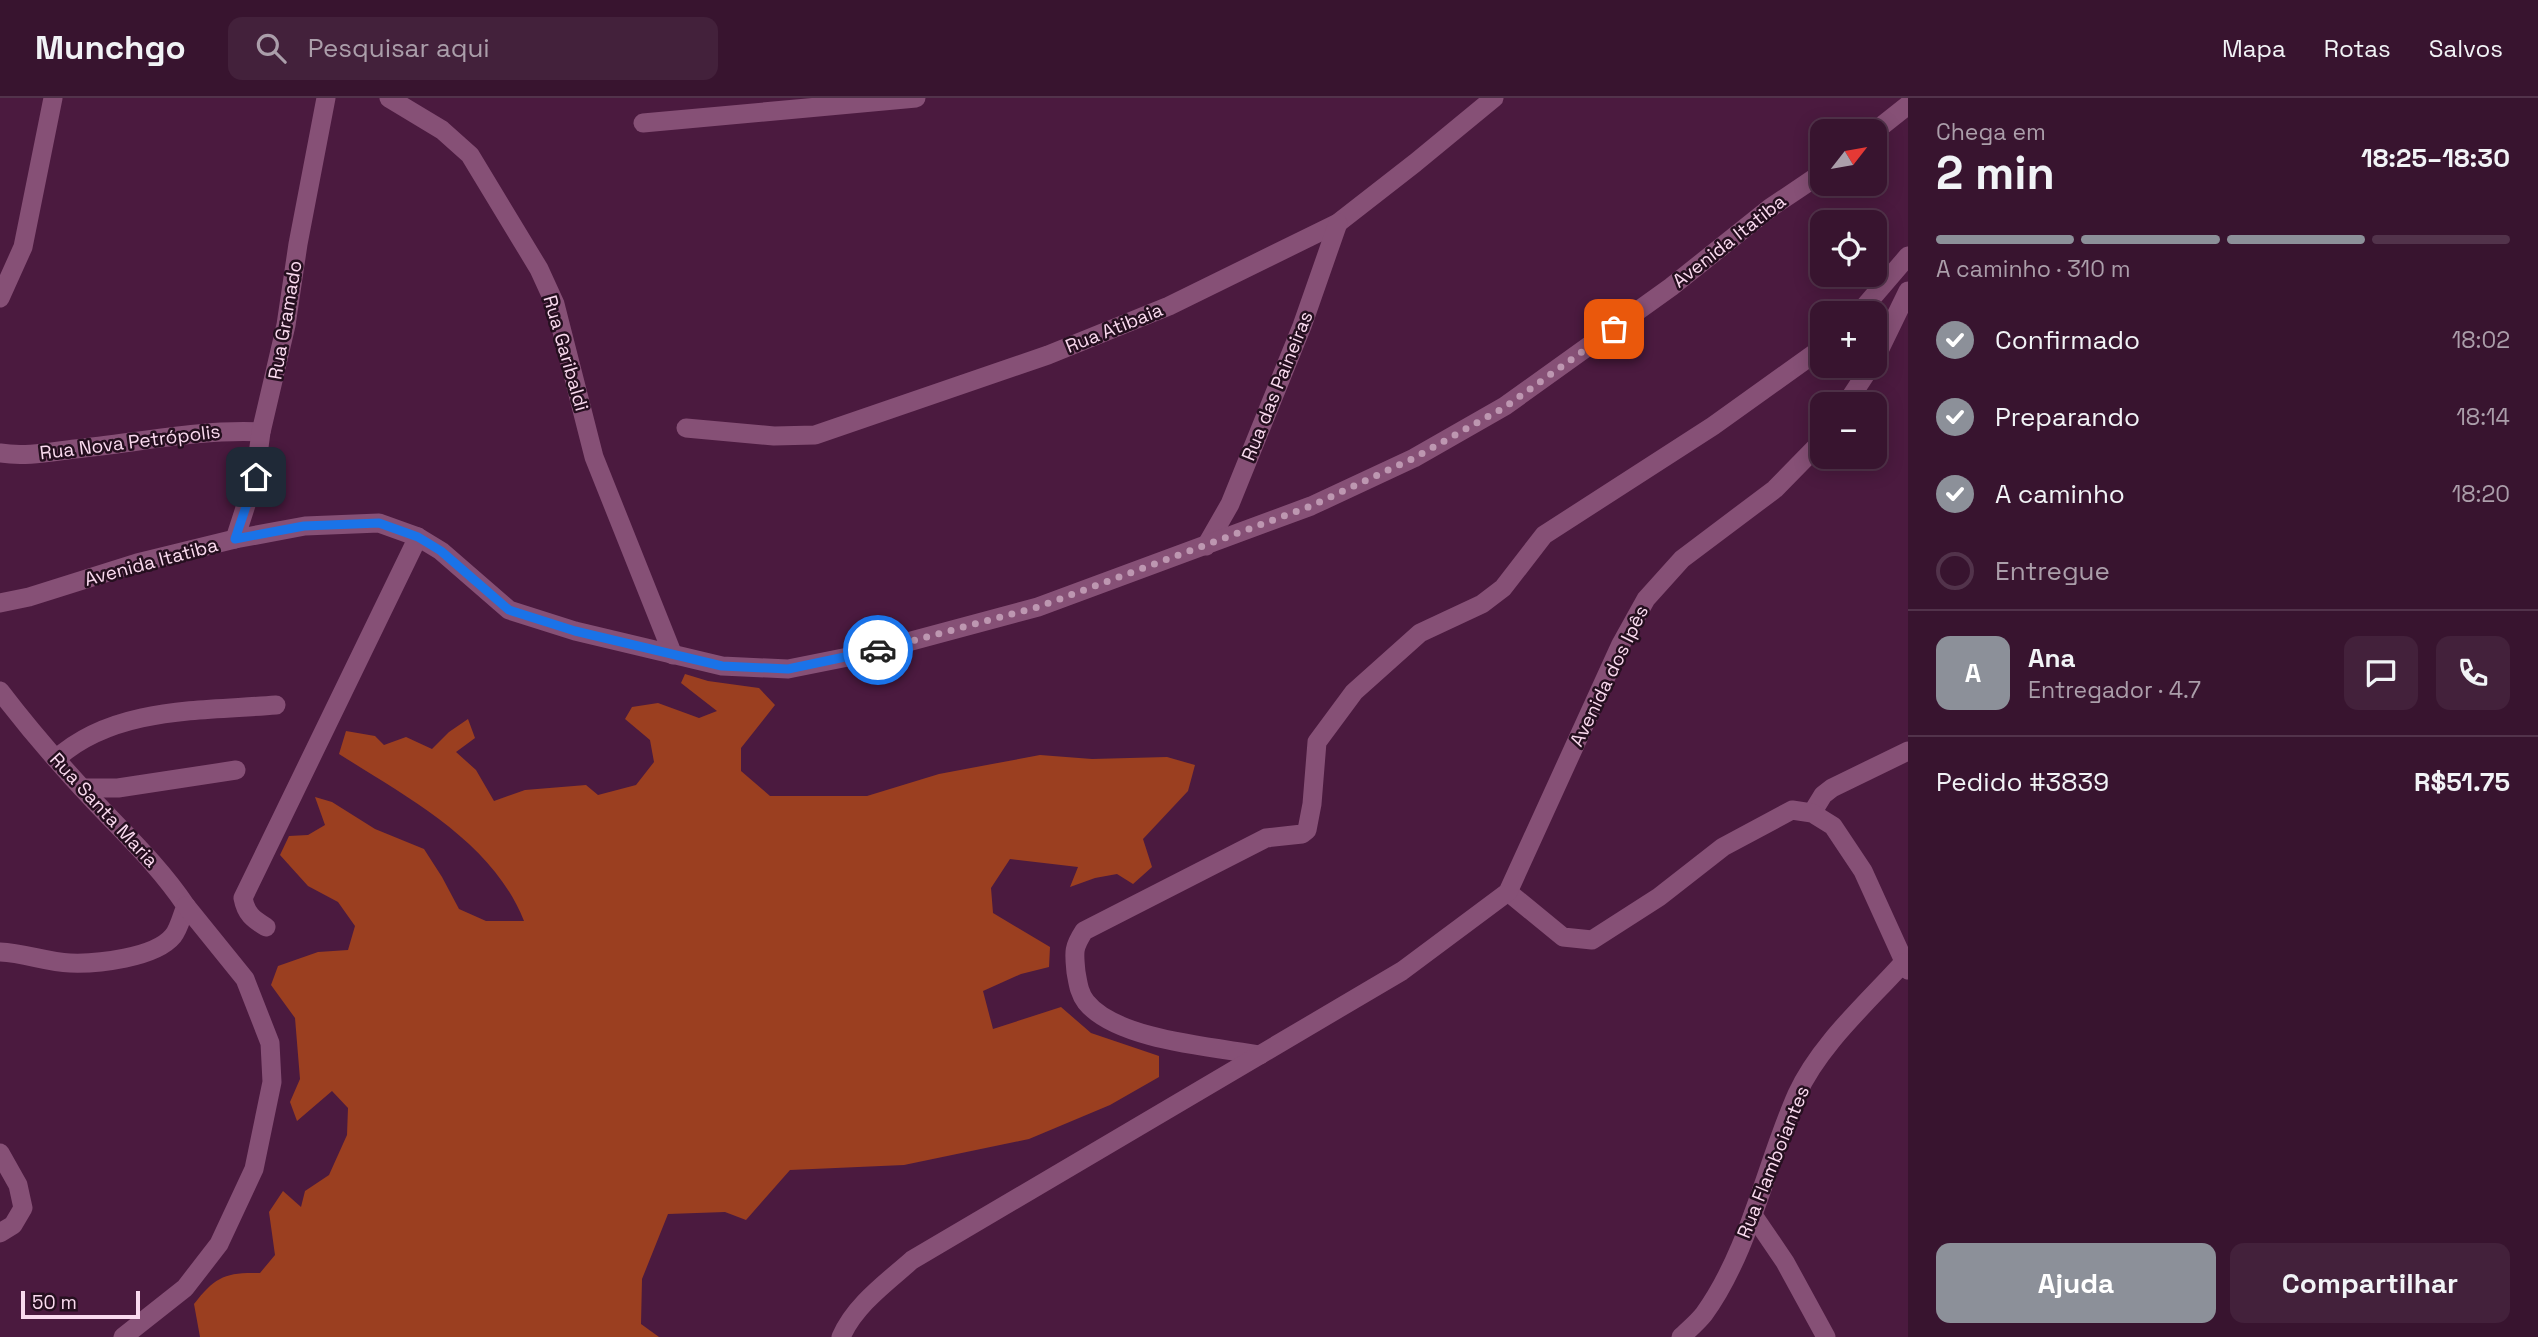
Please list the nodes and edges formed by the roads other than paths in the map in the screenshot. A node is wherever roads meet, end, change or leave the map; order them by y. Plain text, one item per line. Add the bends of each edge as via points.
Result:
1 (53, 98) edge
2 (326, 98) edge
3 (389, 98) edge
4 (916, 98) edge
5 (1494, 98) edge
6 (1908, 105) edge
7 (1887, 122) edge
8 (643, 124) dead end
9 (1810, 181) edge
10 (1338, 223) junction
11 (1908, 256) edge
12 (1908, 291) edge
13 (0, 298) edge
14 (1869, 301) edge
15 (1887, 334) edge
16 (1810, 357) edge
17 (686, 428) dead end
18 (261, 432) junction
19 (0, 453) edge
20 (1810, 453) edge
21 (418, 537) junction
22 (235, 539) junction
23 (1206, 546) junction
24 (0, 603) edge
25 (673, 655) junction
26 (0, 691) edge
27 (276, 705) dead end
28 (1908, 751) edge
29 (56, 759) junction
30 (236, 770) dead end
31 (82, 788) junction
32 (1812, 813) junction
33 (1508, 892) junction
34 (186, 906) junction
35 (266, 927) dead end
36 (0, 952) edge
37 (1906, 966) edge
38 (1260, 1055) junction
39 (0, 1153) edge
40 (1753, 1215) junction
41 (0, 1233) edge
42 (123, 1337) edge
43 (841, 1337) edge
44 (1681, 1337) edge
45 (1826, 1337) edge

1 - 13 street via 23,247
2 - 18 street, Rua Gramado via 286,325
3 - 25 street, Rua Garibaldi via 442,130 470,155 540,269 555,304 594,457
4 - 8 street
5 - 10 street, Rua Atibaia
6 - 7 street
9 - 23 street, Avenida Itatiba via 1505,407 1414,458 1311,506
10 - 17 street, Rua Atibaia via 1157,311 1048,355 815,435
10 - 23 street, Rua das Paineiras via 1230,504
11 - 14 street
12 - 15 street
16 - 38 street via 1713,426 1544,535 1503,588 1482,604 1420,633 1354,692 1317,742 1307,830 1266,838 1084,931 1073,947 1078,987 1085,1001 1118,1026
18 - 19 street, Rua Nova Petrópolis via 228,430 49,452
18 - 22 street, Rua Gramado via 256,477
20 - 33 street, Avenida dos Ipês via 1775,489 1682,559 1646,599
21 - 22 street, Avenida Itatiba via 379,523 304,526
21 - 25 street, Avenida Itatiba via 509,610
21 - 35 street via 243,898 251,918
22 - 24 street, Avenida Itatiba
23 - 25 street, Avenida Itatiba via 1038,607 863,654 788,669 722,666
26 - 29 street, Rua Santa Maria
27 - 29 street via 160,715 107,726
28 - 32 street via 1832,788
29 - 31 street, Rua Santa Maria
30 - 31 street via 118,788
31 - 34 street, Rua Santa Maria via 169,880
32 - 33 street via 1792,810 1723,847 1592,940 1563,937
32 - 37 street via 1833,826 1863,871
33 - 38 street via 1402,971
34 - 36 street via 173,936 149,953 69,963
34 - 42 street, Rua Santa Maria via 245,979 270,1043 272,1082 254,1169 219,1244 185,1288
37 - 40 street, Rua Flamboiantes via 1817,1059 1797,1094
38 - 43 street via 912,1260 867,1299
39 - 41 street via 18,1185 23,1208 13,1225
40 - 44 street, Rua Flamboiantes via 1703,1315
40 - 45 street

